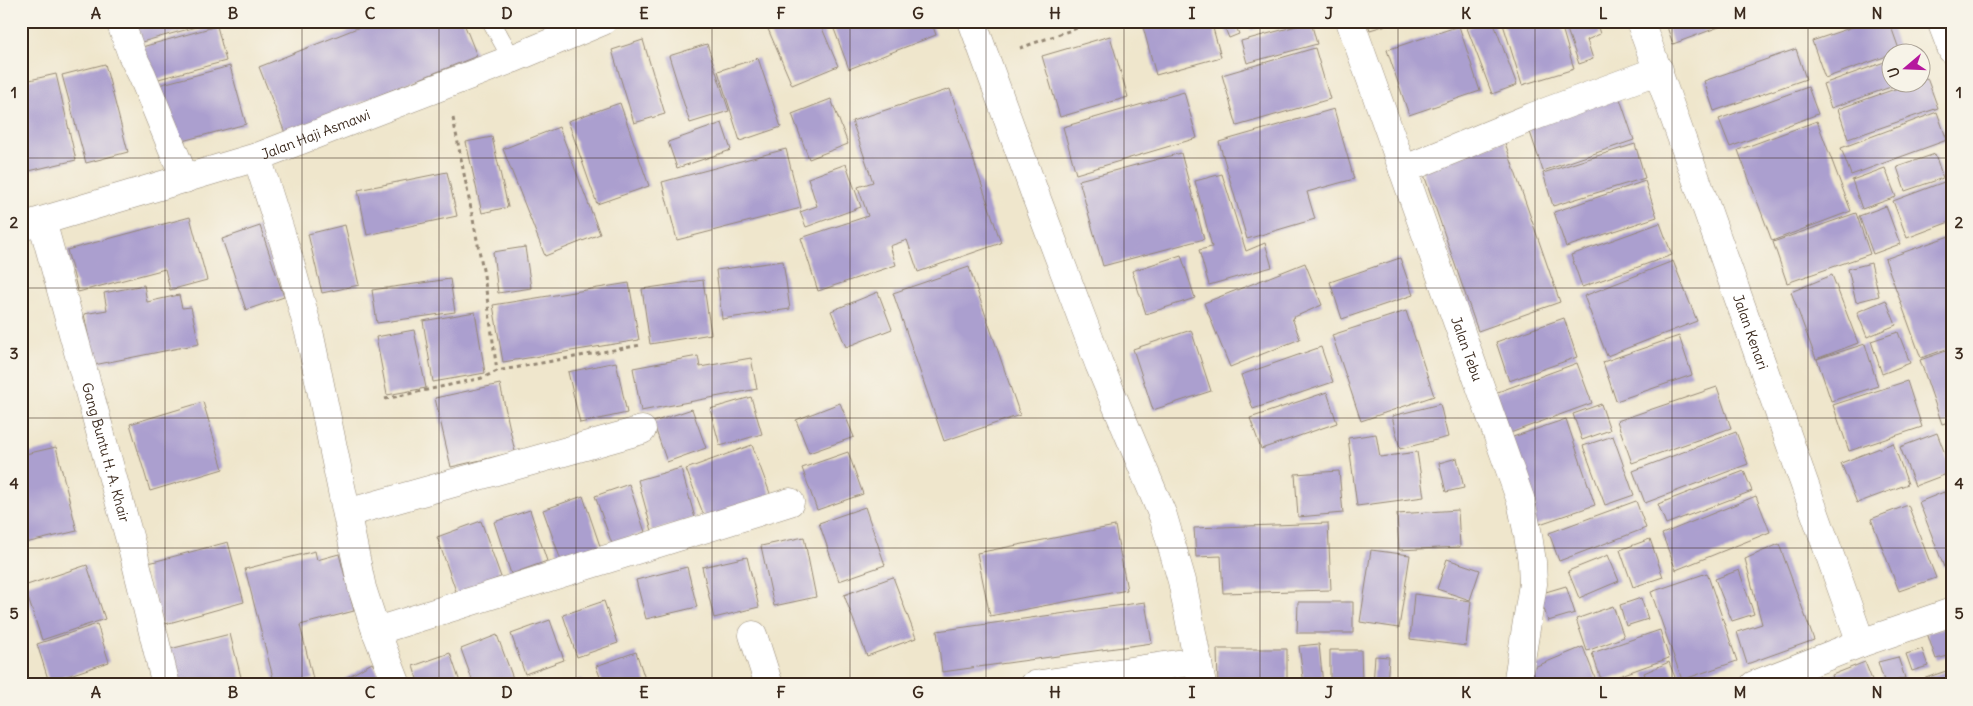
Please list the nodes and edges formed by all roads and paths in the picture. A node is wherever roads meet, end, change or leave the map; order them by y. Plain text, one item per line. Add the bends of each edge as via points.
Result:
1 (120, 21) edge
2 (491, 21) edge
3 (603, 21) edge
4 (972, 21) edge
5 (1097, 21) edge
6 (1350, 21) edge
7 (1640, 21) edge
8 (1941, 21) edge
9 (1952, 50) edge
10 (512, 59) junction
11 (986, 60) junction
12 (1659, 70) junction
13 (446, 84) junction
14 (257, 157) junction
15 (1403, 170) junction
16 (184, 179) junction
17 (32, 224) edge
18 (641, 345) dead end
19 (497, 371) junction
20 (385, 399) dead end
21 (642, 430) dead end
22 (790, 502) dead end
23 (347, 512) junction
24 (1952, 612) edge
25 (376, 631) junction
26 (753, 635) dead end
27 (1861, 643) junction
28 (1200, 673) edge
29 (166, 685) edge
30 (397, 685) edge
31 (769, 685) edge
32 (1034, 685) edge
33 (1517, 685) edge
34 (1754, 685) edge

1 - 16 street
2 - 10 lane
3 - 10 street, Jalan Haji Asmawi
4 - 11 street
5 - 11 path
6 - 15 street, Jalan Tebu
7 - 12 street, Jalan Kenari
8 - 9 street
10 - 13 street, Jalan Haji Asmawi
11 - 28 street via 1100,364 1163,516 1182,581
12 - 15 street via 1532,116
12 - 27 street, Jalan Kenari
13 - 14 street, Jalan Haji Asmawi
13 - 19 path via 469,190
14 - 16 street, Jalan Haji Asmawi
14 - 23 street via 310,336
15 - 33 street, Jalan Tebu via 1521,501 1532,562 1532,584
16 - 17 street, Jalan Haji Asmawi
17 - 29 street, Gang Buntu H. A. Khair via 134,551
18 - 19 path
19 - 20 path via 482,378
21 - 23 street
22 - 25 street
23 - 25 street via 362,588
24 - 27 street
25 - 30 street
26 - 31 street
27 - 34 street
28 - 32 street

